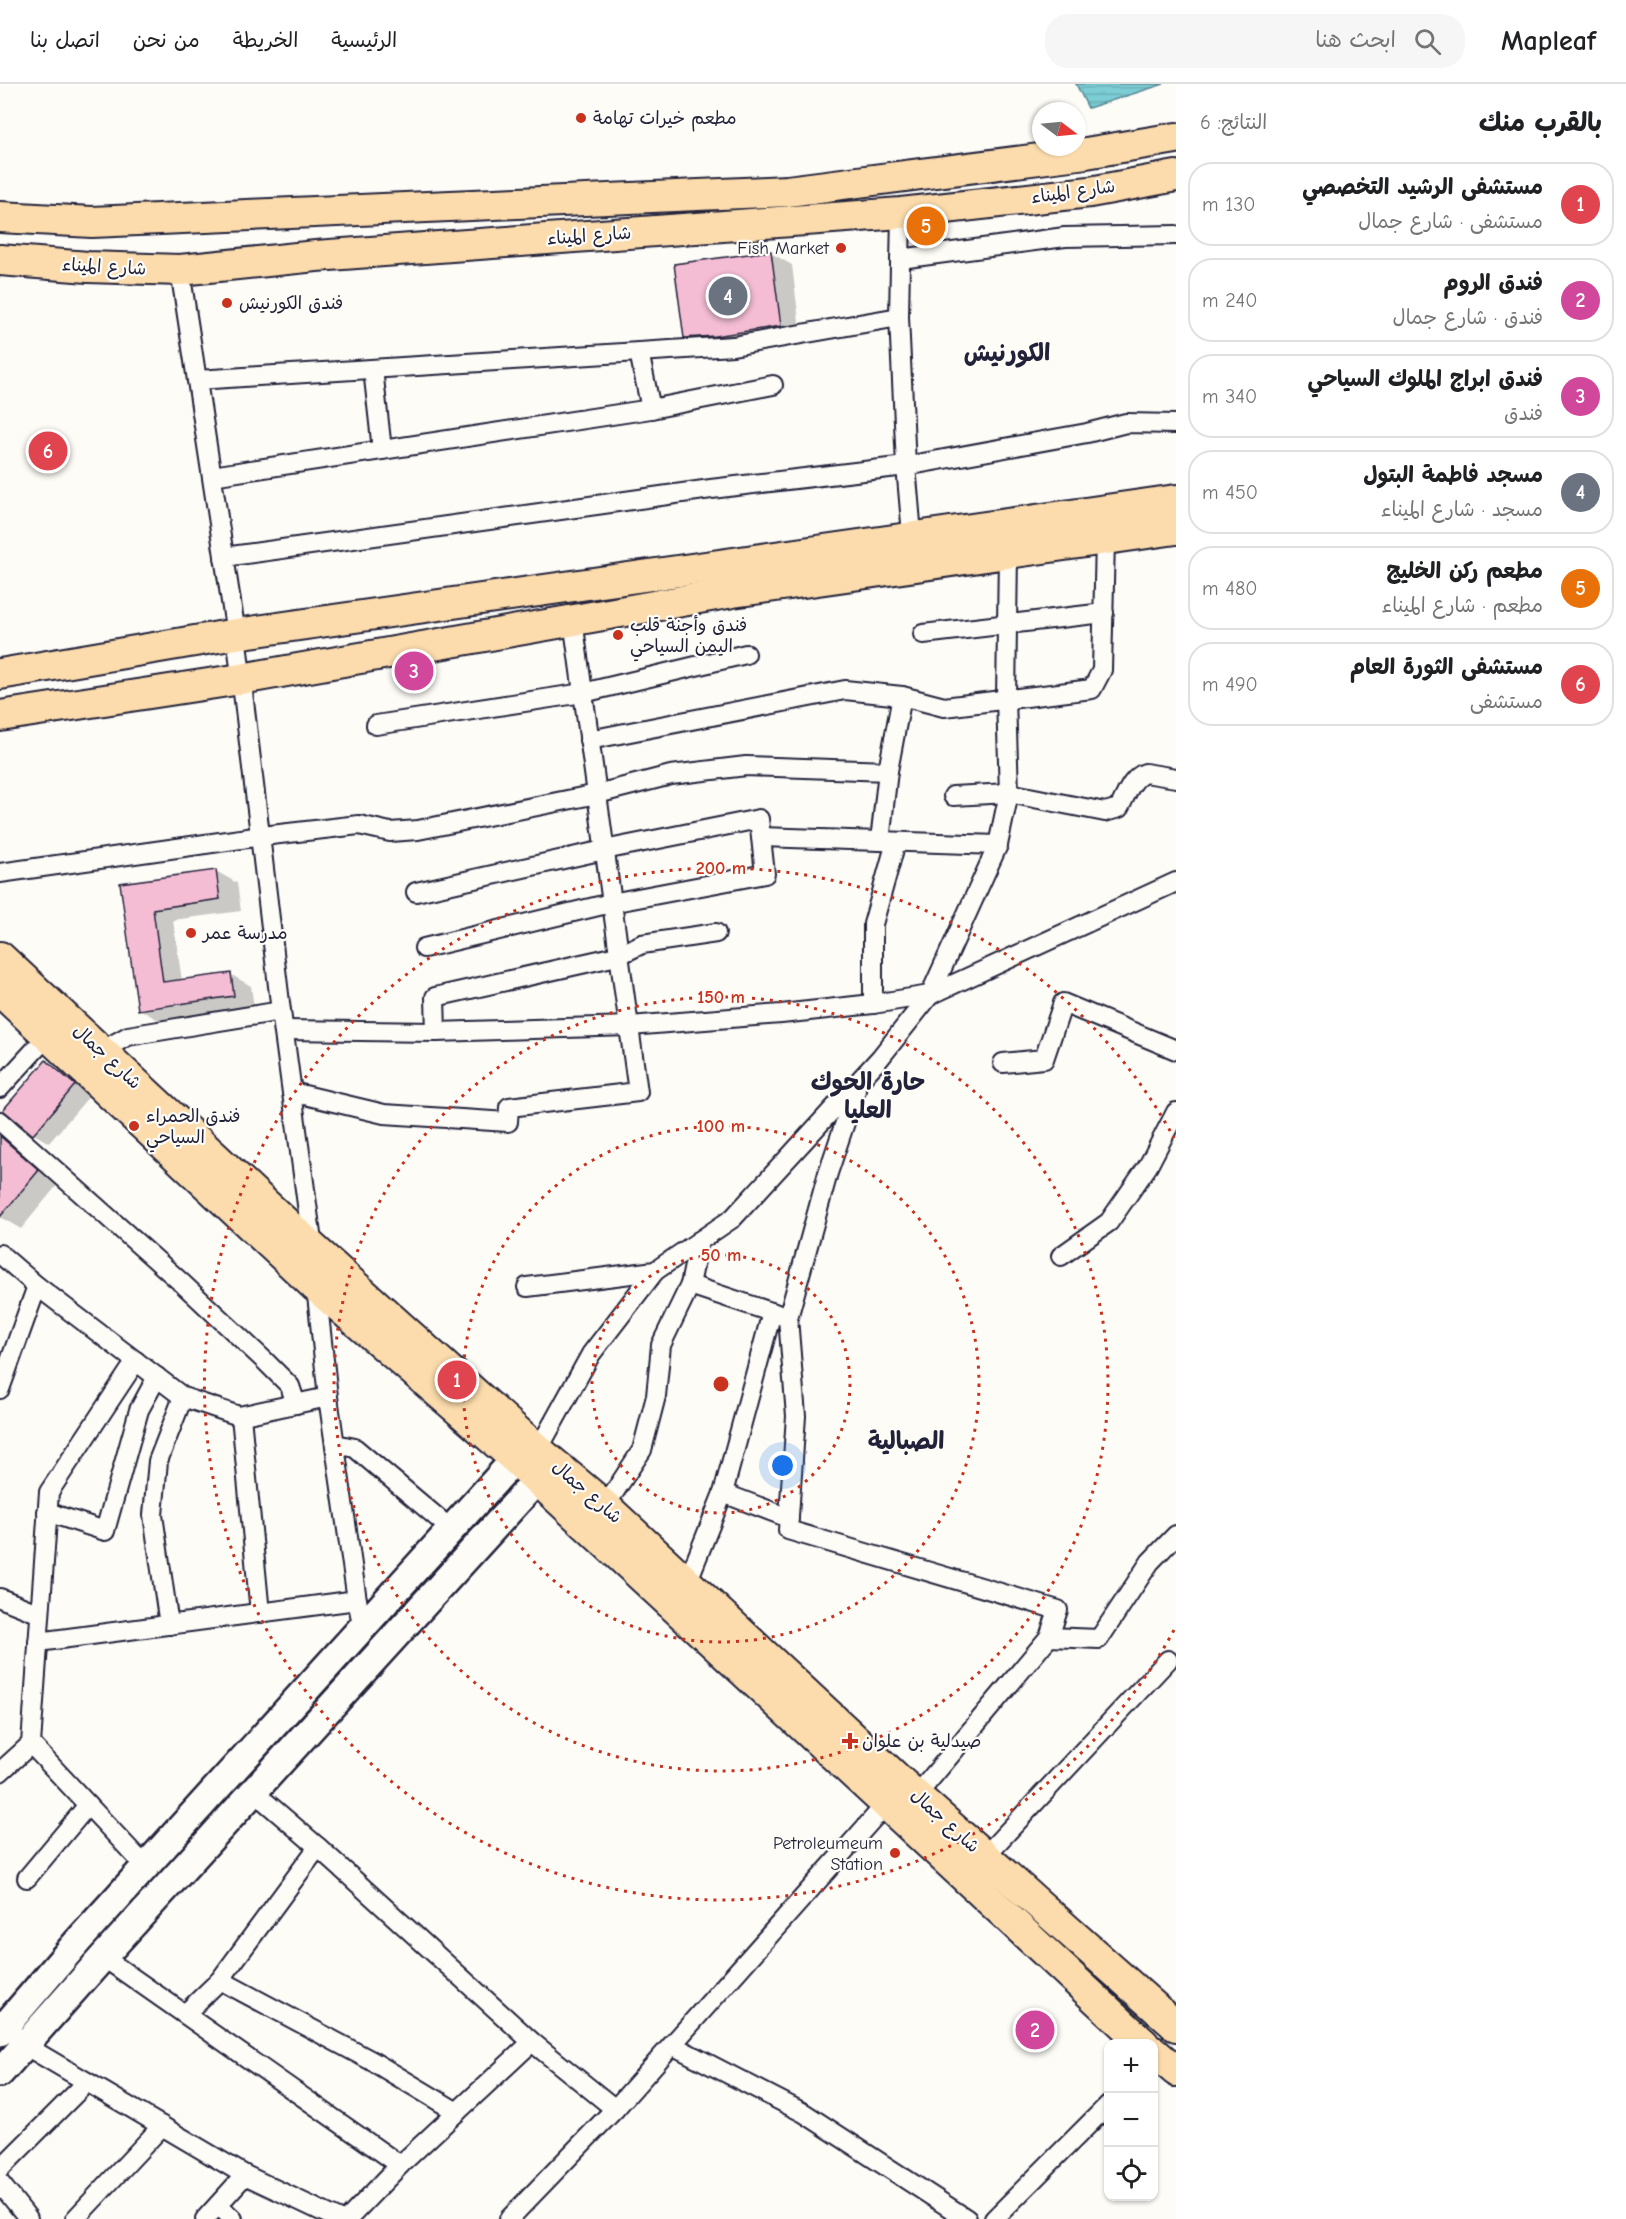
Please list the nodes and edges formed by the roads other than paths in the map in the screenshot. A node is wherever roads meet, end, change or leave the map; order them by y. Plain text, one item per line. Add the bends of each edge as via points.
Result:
1 (1176, 138) edge
2 (897, 175) junction
3 (1176, 176) edge
4 (311, 213) junction
5 (901, 213) junction
6 (0, 217) edge
7 (92, 222) junction
8 (1176, 236) edge
9 (316, 256) junction
10 (900, 259) junction
11 (0, 260) edge
12 (88, 267) junction
13 (180, 270) junction
14 (899, 317) junction
15 (639, 352) junction
16 (373, 369) junction
17 (197, 380) junction
18 (773, 385) dead end
19 (651, 409) junction
20 (1176, 424) edge
21 (382, 450) junction
22 (906, 466) junction
23 (212, 476) junction
24 (1176, 500) edge
25 (1176, 529) edge
26 (1105, 539) junction
27 (913, 552) junction
28 (1008, 553) junction
29 (224, 557) junction
30 (1104, 613) junction
31 (573, 620) junction
32 (1007, 625) junction
33 (236, 634) junction
34 (923, 634) dead end
35 (746, 654) dead end
36 (0, 674) edge
37 (241, 679) junction
38 (583, 693) junction
39 (902, 696) junction
40 (1006, 699) junction
41 (0, 716) edge
42 (376, 726) dead end
43 (589, 740) junction
44 (888, 771) junction
45 (1176, 778) edge
46 (1009, 793) junction
47 (597, 794) junction
48 (953, 796) dead end
49 (262, 836) junction
50 (761, 837) junction
51 (888, 842) junction
52 (998, 845) junction
53 (604, 850) junction
54 (0, 873) edge
55 (1176, 882) edge
56 (416, 892) dead end
57 (611, 903) junction
58 (716, 933) dead end
59 (424, 948) dead end
60 (617, 956) junction
61 (0, 957) edge
62 (0, 991) edge
63 (930, 995) junction
64 (873, 1004) junction
65 (281, 1011) junction
66 (630, 1026) junction
67 (56, 1027) junction
68 (284, 1030) junction
69 (436, 1032) junction
70 (1176, 1050) edge
71 (100, 1051) junction
72 (1003, 1063) dead end
73 (858, 1082) junction
74 (0, 1088) edge
75 (292, 1092) junction
76 (1176, 1112) edge
77 (0, 1121) edge
78 (699, 1241) junction
79 (313, 1248) junction
80 (0, 1254) edge
81 (1060, 1256) dead end
82 (655, 1271) junction
83 (690, 1285) junction
84 (38, 1286) junction
85 (316, 1287) junction
86 (527, 1287) dead end
87 (780, 1315) junction
88 (136, 1361) junction
89 (157, 1377) junction
90 (0, 1389) edge
91 (183, 1397) junction
92 (328, 1397) junction
93 (296, 1404) junction
94 (241, 1416) junction
95 (335, 1444) junction
96 (527, 1455) junction
97 (537, 1480) junction
98 (723, 1493) junction
99 (605, 1506) junction
100 (48, 1512) junction
101 (789, 1518) junction
102 (452, 1530) junction
103 (1176, 1535) edge
104 (687, 1583) junction
105 (0, 1598) edge
106 (357, 1600) junction
107 (260, 1613) junction
108 (40, 1614) junction
109 (169, 1625) junction
110 (363, 1628) junction
111 (1049, 1637) junction
112 (38, 1642) junction
113 (1168, 1660) dead end
114 (31, 1744) junction
115 (0, 1772) edge
116 (254, 1792) junction
117 (902, 1794) junction
118 (88, 1805) junction
119 (318, 1847) junction
120 (985, 1856) junction
121 (146, 1867) junction
122 (27, 1878) dead end
123 (103, 1957) junction
124 (220, 1980) junction
125 (185, 2013) junction
126 (2, 2026) edge
127 (1176, 2026) edge
128 (1140, 2039) edge
129 (532, 2042) junction
130 (672, 2045) junction
131 (26, 2046) junction
132 (0, 2073) edge
133 (87, 2082) junction
134 (615, 2109) junction
135 (1104, 2109) edge
136 (457, 2112) junction
137 (162, 2126) junction
138 (400, 2165) junction
139 (0, 2169) edge
140 (245, 2175) junction
141 (0, 2183) edge
142 (212, 2212) edge
143 (517, 2217) edge
144 (28, 2219) edge
145 (75, 2219) edge
146 (233, 2219) edge
147 (338, 2219) edge
148 (348, 2219) edge
149 (967, 2219) edge
150 (994, 2219) edge

1 - 2 main road via 1086,153
2 - 4 main road via 787,191
2 - 5 main road
3 - 5 main road, شارع الميناء via 1090,192
4 - 7 main road
4 - 9 main road
5 - 9 main road, شارع الميناء
5 - 10 street
6 - 7 main road
7 - 12 main road
8 - 10 street via 1065,237
9 - 13 main road, شارع الميناء
10 - 14 street
11 - 12 main road, شارع الميناء
12 - 13 main road, شارع الميناء
13 - 17 street
14 - 15 street via 733,346
14 - 22 street
15 - 16 street
15 - 19 street
16 - 17 street
16 - 21 street
17 - 23 street
18 - 19 street
19 - 21 street
20 - 22 street via 1126,423
21 - 23 street
22 - 27 street
22 - 29 street
23 - 29 street
24 - 27 main road
25 - 26 main road
26 - 28 main road
26 - 30 street
27 - 28 main road
27 - 31 main road via 733,592
27 - 33 main road
28 - 32 street
29 - 33 street
30 - 32 street
30 - 40 street via 1102,670 1092,689
31 - 37 main road
31 - 38 street
32 - 34 street
32 - 40 street
33 - 36 main road
33 - 37 street
35 - 38 street
37 - 41 main road
37 - 49 street
38 - 42 street
38 - 43 street
39 - 40 street via 944,707
39 - 43 street via 845,690
39 - 44 street
40 - 46 street
43 - 47 street
44 - 47 street via 746,766 671,775
44 - 51 street
45 - 46 street via 1140,775 1119,808 1105,812
46 - 48 street
46 - 52 street
47 - 49 street via 418,830 390,832 359,825
47 - 53 street
49 - 54 street
49 - 65 street
50 - 51 street
50 - 53 street via 759,819
50 - 57 street via 765,874
51 - 52 street
51 - 64 street via 873,924
52 - 63 street
53 - 56 street
53 - 57 street
55 - 63 street
57 - 59 street
57 - 60 street
58 - 60 street via 642,944
60 - 66 street
60 - 69 street via 435,997
61 - 67 main road, شارع جمال
62 - 67 main road, شارع جمال
63 - 64 street
63 - 73 street
64 - 66 street
65 - 68 street
65 - 71 street via 128,1036
66 - 69 street
66 - 75 street via 638,1092 509,1107 508,1122 384,1114
67 - 71 main road, شارع جمال
67 - 74 street
67 - 85 main road, شارع جمال
68 - 69 street
68 - 75 street
70 - 72 street via 1063,1004 1044,1059
71 - 79 main road, شارع جمال
73 - 78 street via 733,1218
73 - 87 street
75 - 79 street
76 - 81 street via 1148,1166 1109,1222
77 - 93 street via 265,1361 290,1386
78 - 82 street
78 - 83 street
79 - 85 street
79 - 96 main road, شارع جمال
80 - 84 street
82 - 86 street
82 - 96 street via 591,1354
83 - 87 street
83 - 99 street via 661,1345 656,1396 642,1450
84 - 88 street
84 - 90 street
85 - 92 street
85 - 96 main road, شارع جمال
87 - 98 street
87 - 101 street via 796,1416
88 - 89 street
88 - 100 street via 49,1492
89 - 91 street
89 - 100 street via 139,1410 105,1530
91 - 94 street
91 - 109 street via 158,1461 153,1515
92 - 93 street
92 - 95 street
93 - 94 street
94 - 107 street
95 - 102 street via 355,1448
95 - 106 street
96 - 97 main road, شارع جمال
96 - 99 main road, شارع جمال
96 - 102 street
97 - 116 street
97 - 117 main road, شارع جمال
98 - 101 street
98 - 104 street
99 - 104 main road, شارع جمال
100 - 108 street
101 - 111 street via 788,1530 1058,1610
102 - 110 street
103 - 111 street via 1150,1562 1099,1639
104 - 117 main road, شارع جمال
105 - 108 street
106 - 107 street
106 - 110 street
107 - 109 street
108 - 112 street
109 - 112 street
110 - 121 street
111 - 117 street
112 - 114 street
113 - 120 street
114 - 115 street
114 - 118 street
116 - 119 street
116 - 123 street
117 - 120 main road, شارع جمال
117 - 128 main road, شارع جمال
117 - 130 street
118 - 121 street
118 - 122 street
119 - 124 street
119 - 129 street
120 - 127 main road, شارع جمال
121 - 126 street
123 - 125 street
123 - 131 street
124 - 125 street
124 - 136 street via 372,2061
125 - 138 street
126 - 131 street
129 - 134 street
129 - 136 street
130 - 134 street
130 - 149 street via 804,2113
131 - 132 street
131 - 133 street
133 - 137 street
133 - 139 street
134 - 143 street
135 - 150 street
136 - 138 street
137 - 140 street
137 - 145 street
138 - 148 street
140 - 142 street
140 - 147 street
141 - 144 street
142 - 146 street

